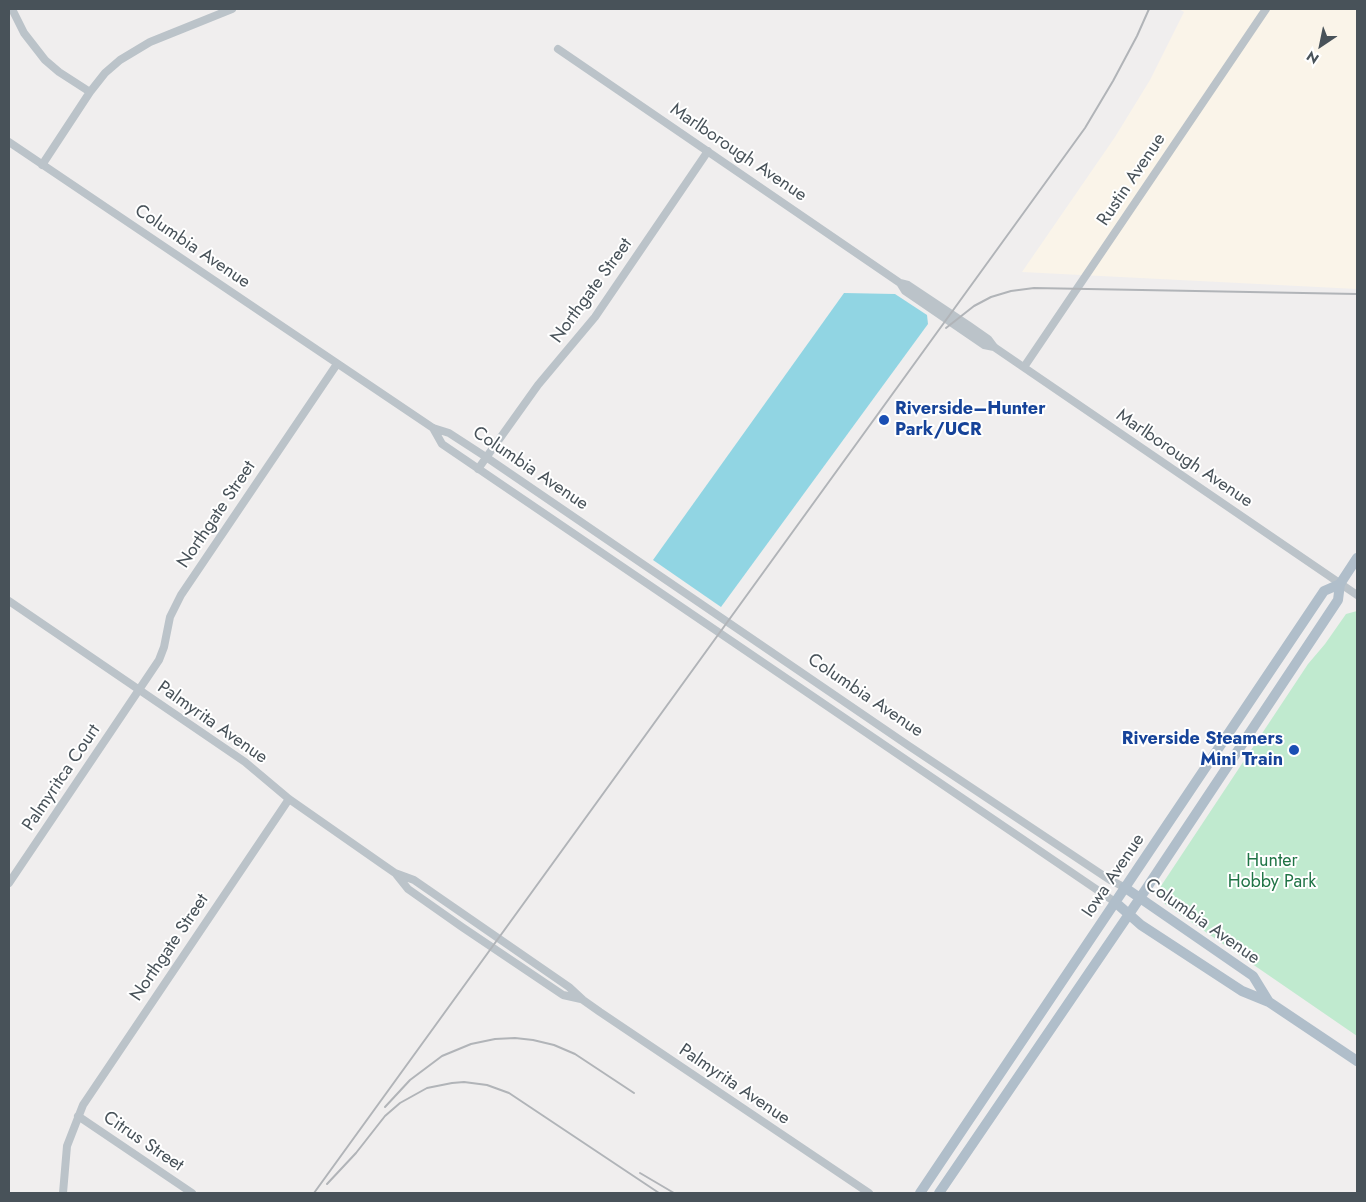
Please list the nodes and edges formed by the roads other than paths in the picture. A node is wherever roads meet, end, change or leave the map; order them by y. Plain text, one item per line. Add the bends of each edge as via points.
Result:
1 (12, 9) edge
2 (232, 9) edge
3 (1266, 9) edge
4 (558, 49) dead end
5 (90, 92) junction
6 (9, 142) edge
7 (708, 151) junction
8 (42, 165) junction
9 (337, 364) junction
10 (1024, 367) junction
11 (433, 428) junction
12 (486, 458) junction
13 (478, 469) junction
14 (580, 522) junction
15 (573, 533) junction
16 (1357, 558) edge
17 (1340, 584) junction
18 (1357, 595) edge
19 (9, 602) edge
20 (821, 686) junction
21 (140, 690) junction
22 (813, 698) junction
23 (956, 777) junction
24 (948, 790) junction
25 (987, 798) junction
26 (289, 799) junction
27 (978, 810) junction
28 (9, 883) edge
29 (1124, 888) junction
30 (1140, 898) junction
31 (1115, 902) junction
32 (1128, 915) junction
33 (1269, 1002) junction
34 (1357, 1061) edge
35 (78, 1116) junction
36 (63, 1193) edge
37 (192, 1193) edge
38 (868, 1193) edge
39 (920, 1193) edge
40 (939, 1193) edge

1 - 5 street via 24,33 44,60
2 - 5 street via 135,50 105,73
3 - 10 street, Rustin Avenue
4 - 7 street, Marlborough Avenue
5 - 8 street
6 - 8 street, Columbia Avenue
7 - 10 street, Marlborough Avenue via 900,283 908,285 968,325
7 - 12 street, Northgate Street via 586,330 542,379
8 - 9 street, Columbia Avenue
9 - 11 street, Columbia Avenue
9 - 21 street, Northgate Street via 174,606 159,660
10 - 17 street, Marlborough Avenue
11 - 12 street, Columbia Avenue via 449,434
11 - 13 street, Columbia Avenue via 442,444
12 - 13 street, Northgate Street
12 - 14 street, Columbia Avenue
13 - 15 street, Columbia Avenue
14 - 15 street
14 - 20 street, Columbia Avenue
15 - 22 street, Columbia Avenue
16 - 17 main road, Iowa Avenue
17 - 18 street, Marlborough Avenue
17 - 29 main road, Iowa Avenue via 1324,591
17 - 30 main road, Iowa Avenue via 1338,600
19 - 21 street, Palmyrita Avenue
20 - 22 street
20 - 23 street, Columbia Avenue
21 - 26 street, Palmyrita Avenue via 245,762
21 - 28 street, Palmyritca Court
22 - 24 street, Columbia Avenue
23 - 24 street
23 - 25 street, Columbia Avenue
24 - 27 street, Columbia Avenue
25 - 27 street
25 - 29 street, Columbia Avenue
26 - 35 street, Northgate Street via 97,1082
26 - 38 street, Palmyrita Avenue via 395,873 414,880 583,1000
27 - 31 street, Columbia Avenue
29 - 30 main road, Columbia Avenue
29 - 31 main road, Iowa Avenue
30 - 32 main road, Iowa Avenue
30 - 33 main road, Columbia Avenue via 1253,976
31 - 32 main road, Columbia Avenue
31 - 39 main road, Iowa Avenue
32 - 33 main road, Columbia Avenue via 1242,991
32 - 40 main road, Iowa Avenue
33 - 34 main road, Columbia Avenue
35 - 36 street, Northgate Street via 67,1146
35 - 37 street, Citrus Street

